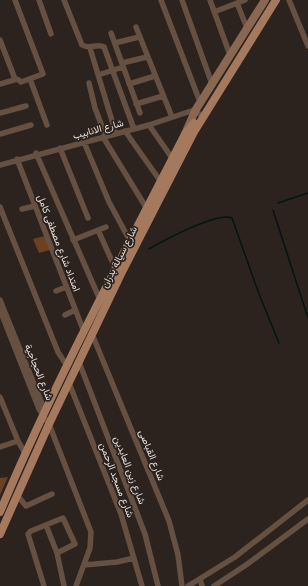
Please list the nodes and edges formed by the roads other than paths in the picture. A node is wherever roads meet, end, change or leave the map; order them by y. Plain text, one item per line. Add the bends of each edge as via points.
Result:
1 (15, 0) edge
2 (39, 0) edge
3 (64, 0) edge
4 (161, 0) edge
5 (182, 0) edge
6 (210, 0) edge
7 (265, 0) edge
8 (271, 0) edge
9 (276, 0) edge
10 (289, 0) edge
11 (241, 1) edge
12 (214, 12) junction
13 (136, 27) dead end
14 (247, 28) junction
15 (111, 32) dead end
16 (51, 34) dead end
17 (139, 36) junction
18 (0, 40) edge
19 (115, 43) junction
20 (308, 46) edge
21 (90, 48) junction
22 (230, 55) junction
23 (147, 57) junction
24 (122, 65) junction
25 (113, 70) junction
26 (98, 75) junction
27 (155, 76) junction
28 (15, 79) junction
29 (30, 79) junction
30 (89, 82) dead end
31 (0, 84) edge
32 (129, 84) junction
33 (212, 84) junction
34 (163, 96) junction
35 (200, 102) junction
36 (136, 104) junction
37 (26, 106) dead end
38 (140, 112) dead end
39 (0, 113) edge
40 (197, 113) junction
41 (172, 117) junction
42 (32, 125) dead end
43 (47, 125) dead end
44 (149, 125) junction
45 (134, 129) junction
46 (125, 131) junction
47 (0, 134) edge
48 (116, 134) junction
49 (104, 137) junction
50 (84, 142) junction
51 (60, 148) junction
52 (36, 154) junction
53 (172, 158) junction
54 (17, 159) junction
55 (1, 163) edge
56 (160, 182) junction
57 (156, 198) junction
58 (35, 206) junction
59 (0, 207) edge
60 (146, 209) junction
61 (22, 210) dead end
62 (88, 218) dead end
63 (106, 227) dead end
64 (98, 230) junction
65 (73, 240) junction
66 (130, 241) junction
67 (116, 270) junction
68 (66, 287) junction
69 (56, 291) dead end
70 (0, 300) edge
71 (100, 300) junction
72 (1, 309) edge
73 (75, 310) junction
74 (65, 315) dead end
75 (84, 332) junction
76 (92, 334) junction
77 (79, 362) junction
78 (67, 366) junction
79 (69, 383) junction
80 (0, 397) edge
81 (43, 413) junction
82 (49, 424) junction
83 (18, 441) junction
84 (0, 447) edge
85 (25, 453) junction
86 (52, 494) dead end
87 (17, 495) junction
88 (308, 500) edge
89 (0, 512) edge
90 (308, 519) edge
91 (46, 525) junction
92 (0, 534) edge
93 (57, 553) junction
94 (134, 558) junction
95 (84, 565) junction
96 (200, 579) junction
97 (44, 586) edge
98 (64, 586) edge
99 (76, 586) edge
100 (142, 586) edge
101 (158, 586) edge
102 (182, 586) edge
103 (188, 586) edge
104 (202, 586) edge
105 (214, 586) edge

1 - 29 street via 43,74
2 - 16 street
3 - 21 street via 80,41 85,47
4 - 35 street
5 - 33 street
6 - 12 street
7 - 14 street, شارع سيالة بدران
8 - 40 main road, شارع سيالة بدران
9 - 57 main road, شارع سيالة بدران
10 - 20 street
11 - 12 street
11 - 14 street
12 - 22 street
13 - 17 street
14 - 22 street, شارع سيالة بدران
15 - 19 street
17 - 19 street
17 - 23 street
18 - 28 street
19 - 24 street
21 - 25 street via 104,46
21 - 26 street
22 - 33 street, شارع سيالة بدران
23 - 24 street
23 - 27 street
24 - 25 street
24 - 32 street
25 - 26 street
25 - 45 street
26 - 48 street
27 - 32 street
27 - 34 street
28 - 29 street via 21,82
28 - 31 street
29 - 43 street
30 - 49 street
32 - 36 street
33 - 35 street, شارع سيالة بدران
34 - 36 street
34 - 41 street
35 - 40 street, شارع سيالة بدران
36 - 38 street
37 - 39 street
40 - 41 street, شارع الانابيب
40 - 53 main road, شارع سيالة بدران
41 - 44 street, شارع الانابيب
42 - 47 street
44 - 45 street, شارع الانابيب
44 - 53 street
45 - 46 street, شارع الانابيب
46 - 48 street, شارع الانابيب
46 - 56 street
48 - 49 street, شارع الانابيب
49 - 50 street, شارع الانابيب
49 - 60 street
50 - 51 street, شارع الانابيب
50 - 66 street via 109,202
51 - 52 street, شارع الانابيب
51 - 62 street
52 - 54 street, شارع الانابيب
52 - 65 street
53 - 56 main road, شارع سيالة بدران
54 - 55 street, شارع الانابيب
54 - 58 street, امتداد شارع مصطفى كامل
56 - 57 main road, شارع سيالة بدران
57 - 60 main road, شارع سيالة بدران
57 - 76 main road, شارع سيالة بدران
58 - 61 street
58 - 68 street, امتداد شارع مصطفى كامل
59 - 78 street via 58,352
60 - 66 main road, شارع سيالة بدران
63 - 64 street
64 - 65 street
64 - 67 street
65 - 71 street
66 - 67 main road, شارع سيالة بدران
67 - 71 main road, شارع سيالة بدران
68 - 69 street
68 - 73 street, امتداد شارع مصطفى كامل
70 - 72 street, شارع الحجاجية
71 - 75 main road, شارع سيالة بدران
72 - 81 street, شارع الحجاجية via 43,406
73 - 74 street
73 - 75 street, امتداد شارع مصطفى كامل
75 - 78 main road, شارع سيالة بدران
76 - 77 main road, شارع سيالة بدران
76 - 102 street, شارع القباصى via 169,521 178,555
77 - 79 main road, شارع سيالة بدران
77 - 101 street, شارع زين العابدين via 145,534
78 - 81 main road, شارع سيالة بدران
79 - 82 main road, شارع سيالة بدران
79 - 94 street, شارع مسجد الرحمن via 121,514
80 - 83 street
81 - 82 street, شارع الحجاجية
81 - 85 main road, شارع سيالة بدران
82 - 87 main road, شارع سيالة بدران
82 - 95 street, شارع الحجاجية via 91,532 90,548
83 - 84 street
83 - 85 street
85 - 89 main road, شارع سيالة بدران
86 - 87 street via 26,506
87 - 92 main road, شارع سيالة بدران
88 - 96 street via 235,557
90 - 105 street
91 - 93 street
91 - 93 street via 64,519 74,543 73,546
91 - 97 street via 28,534
93 - 98 street
94 - 95 street
94 - 100 street, شارع مسجد الرحمن
95 - 99 street, شارع الحجاجية
96 - 103 street
96 - 104 street

